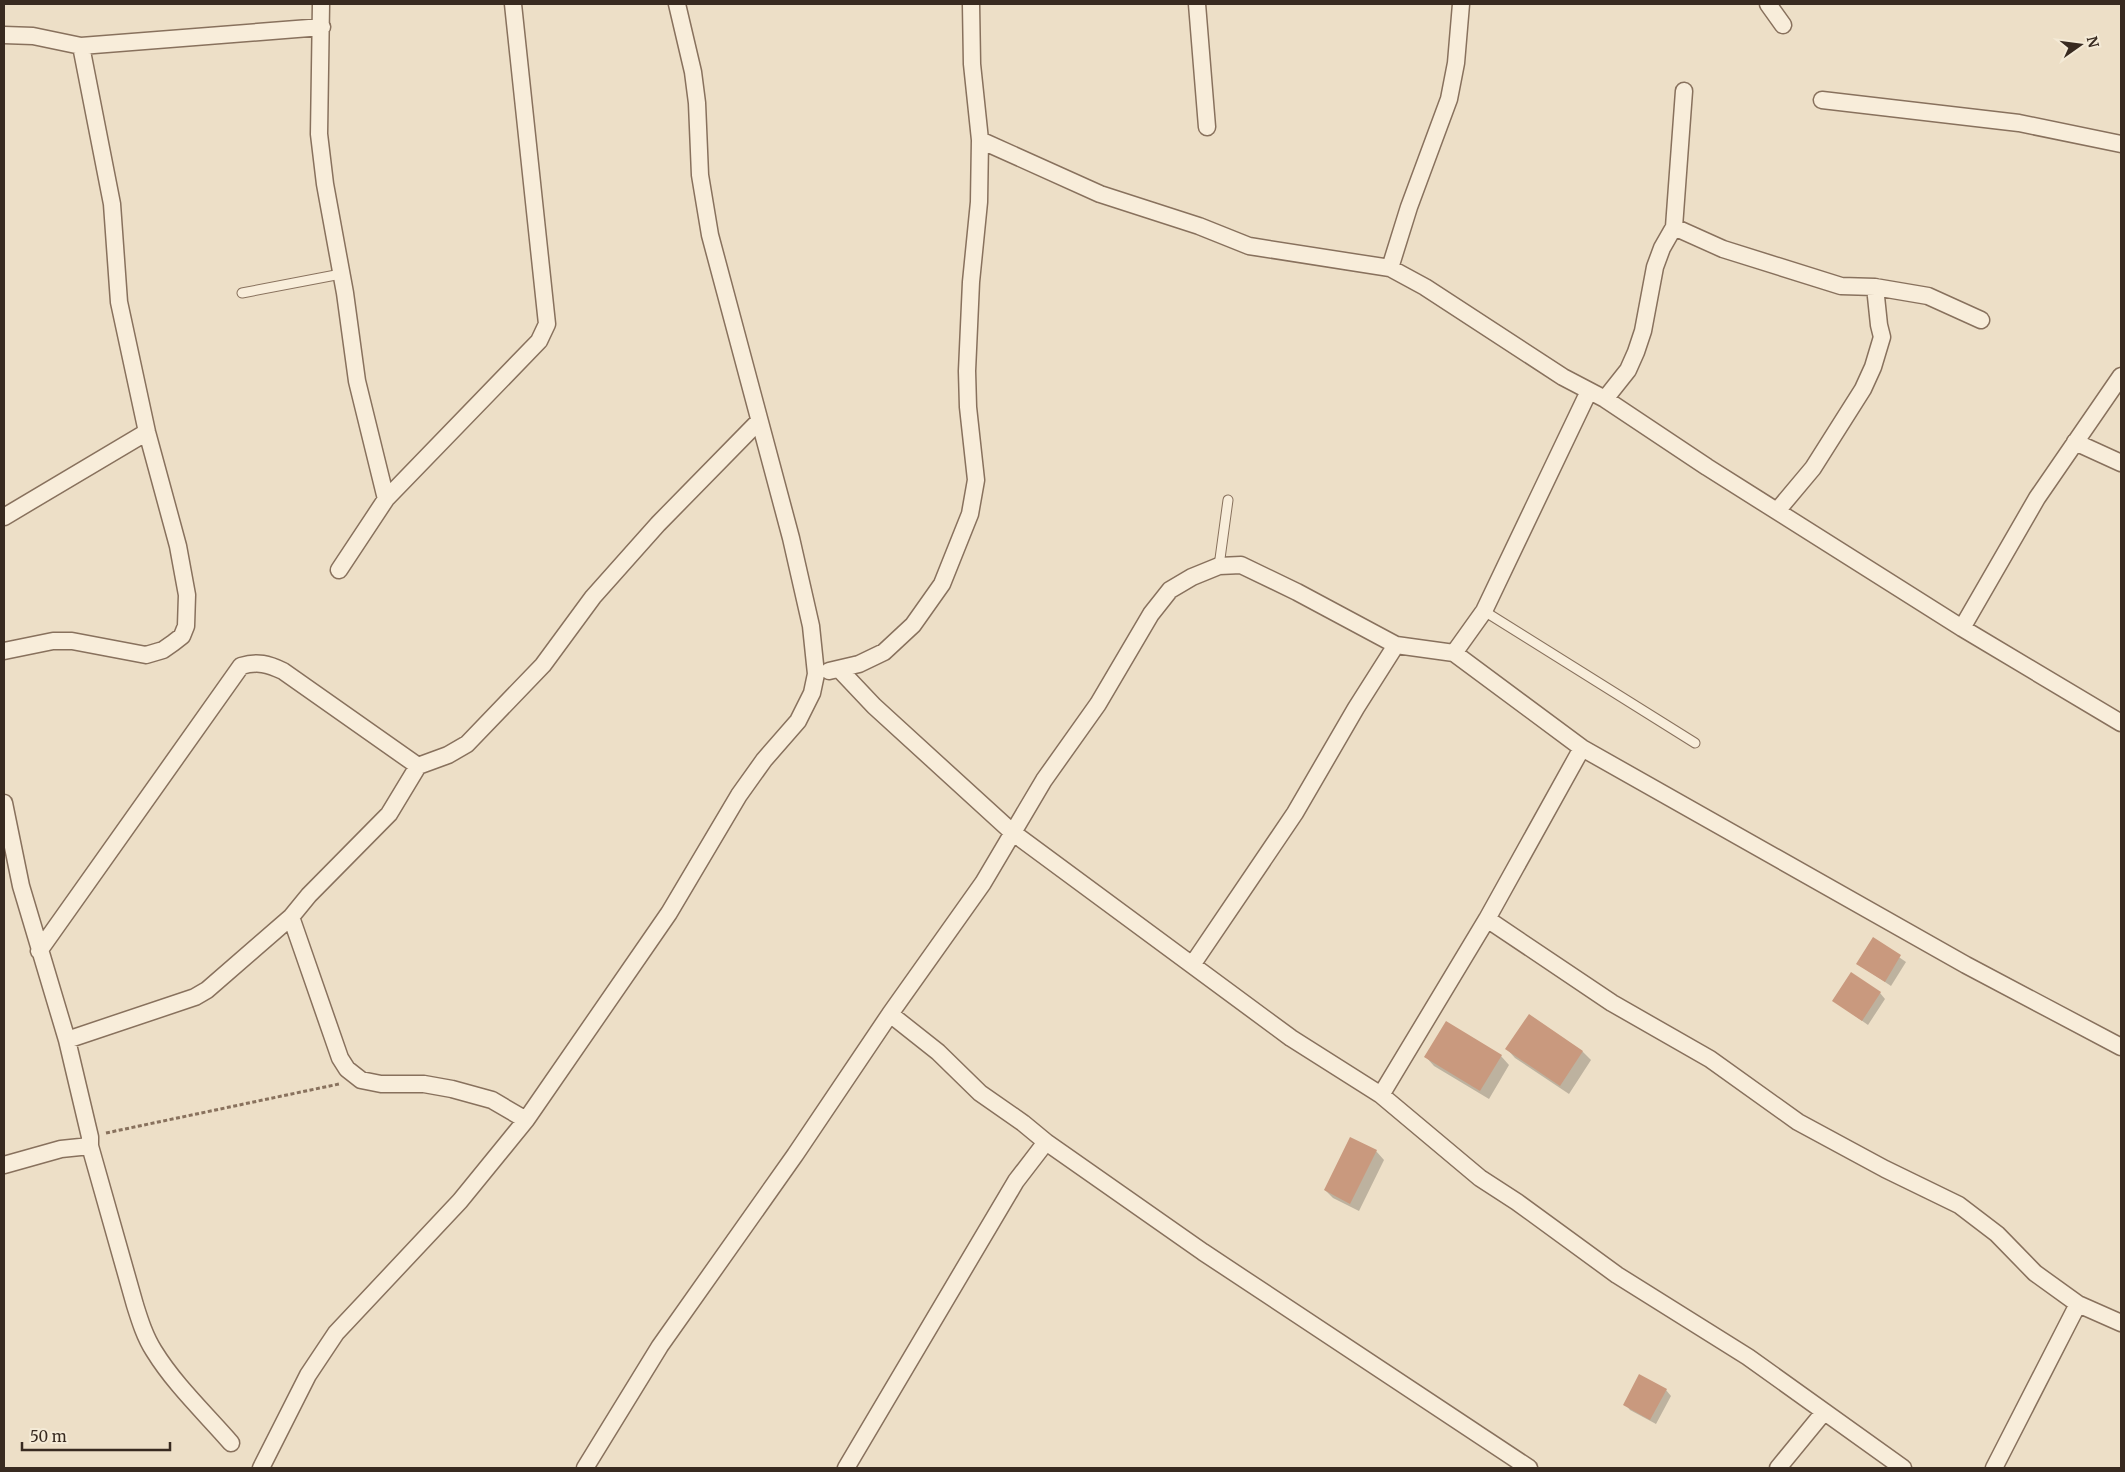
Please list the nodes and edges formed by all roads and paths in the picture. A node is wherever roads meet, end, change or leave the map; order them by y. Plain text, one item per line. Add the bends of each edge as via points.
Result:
1 (321, 4) edge
2 (513, 4) edge
3 (676, 4) edge
4 (970, 4) edge
5 (1197, 4) edge
6 (1461, 4) edge
7 (1768, 4) edge
8 (1783, 25) dead end
9 (322, 27) junction
10 (4, 35) edge
11 (81, 46) junction
12 (1684, 91) dead end
13 (1822, 100) dead end
14 (1208, 127) dead end
15 (980, 140) junction
16 (2121, 144) edge
17 (1674, 227) junction
18 (1390, 268) junction
19 (341, 274) junction
20 (1875, 287) junction
21 (242, 293) dead end
22 (1981, 320) dead end
23 (2121, 376) edge
24 (1589, 391) junction
25 (1605, 400) junction
26 (759, 421) junction
27 (147, 432) junction
28 (2076, 442) junction
29 (2121, 464) edge
30 (386, 499) junction
31 (1228, 500) dead end
32 (1777, 512) junction
33 (4, 517) edge
34 (1219, 566) junction
35 (339, 570) dead end
36 (1484, 611) junction
37 (1962, 628) junction
38 (1396, 644) junction
39 (4, 651) edge
40 (1454, 653) junction
41 (839, 669) junction
42 (816, 674) junction
43 (2121, 723) edge
44 (1695, 743) dead end
45 (1582, 748) junction
46 (418, 766) junction
47 (4, 803) edge
48 (1012, 832) junction
49 (291, 917) junction
50 (1487, 919) junction
51 (39, 951) junction
52 (1192, 965) junction
53 (890, 1014) junction
54 (67, 1040) junction
55 (2121, 1047) edge
56 (361, 1080) junction
57 (1381, 1095) junction
58 (526, 1120) junction
59 (90, 1142) junction
60 (1046, 1142) junction
61 (4, 1165) edge
62 (2078, 1304) junction
63 (2121, 1324) edge
64 (1824, 1412) junction
65 (231, 1443) dead end
66 (261, 1468) edge
67 (585, 1468) edge
68 (846, 1468) edge
69 (1529, 1468) edge
70 (1778, 1468) edge
71 (1903, 1468) edge
72 (1994, 1468) edge

1 - 9 street
2 - 30 street via 547,324 539,341
3 - 26 street via 693,72 700,175 710,235
4 - 15 street
5 - 14 street
6 - 18 street via 1449,99
7 - 8 street
9 - 11 street
9 - 19 street via 319,134
10 - 11 street via 33,36
11 - 27 street via 112,204 120,302
12 - 17 street
13 - 16 street via 2019,123
15 - 18 street via 1100,194 1249,246
15 - 41 street via 967,371 976,480 970,514 942,584 913,625 884,652
17 - 20 street via 1723,249 1841,286
17 - 25 street via 1655,267 1636,352 1628,370
18 - 24 street
19 - 21 lane
19 - 30 street via 357,381
20 - 22 street via 1928,296
20 - 32 street via 1882,337 1873,367 1863,389 1813,468
23 - 28 street
24 - 25 street
24 - 36 street
25 - 32 street
26 - 42 street via 811,626
26 - 46 street via 658,524 593,597 543,665 467,744
27 - 33 street
27 - 39 street via 178,546 187,595 186,626 182,636 162,650 146,655 53,641
28 - 29 street
28 - 37 street via 2033,506
30 - 35 street
31 - 34 lane
32 - 37 street
34 - 38 street via 1241,565
34 - 48 street via 1170,590 1151,614 1098,704
36 - 40 street
36 - 44 lane
37 - 43 street
38 - 40 street
38 - 52 street via 1295,813
40 - 45 street
41 - 42 street
41 - 48 street via 874,706
42 - 58 street via 807,707 798,721 764,760 739,796 669,913
45 - 50 street
45 - 55 street via 1966,965
46 - 49 street via 389,814 309,894
46 - 51 street via 283,671 268,664 242,666
47 - 51 street via 21,886
48 - 52 street
48 - 53 street via 982,883
49 - 54 street via 195,997
49 - 56 street via 340,1058
50 - 57 street
50 - 62 street via 1612,1003 1710,1060 1798,1122 1885,1170 1959,1205 1997,1234 2035,1273
51 - 54 street
52 - 57 street via 1291,1038
53 - 60 street via 938,1052 980,1093
53 - 67 street via 660,1346
54 - 59 street
56 - 58 street via 452,1089 492,1100
56 - 59 path
57 - 64 street via 1480,1178 1617,1275 1748,1357
58 - 66 street via 460,1201 336,1333 308,1375
59 - 61 street
59 - 65 street via 138,1313 153,1350
60 - 68 street via 1016,1181
60 - 69 street via 1203,1252
62 - 63 street
62 - 72 street
64 - 70 street
64 - 71 street

